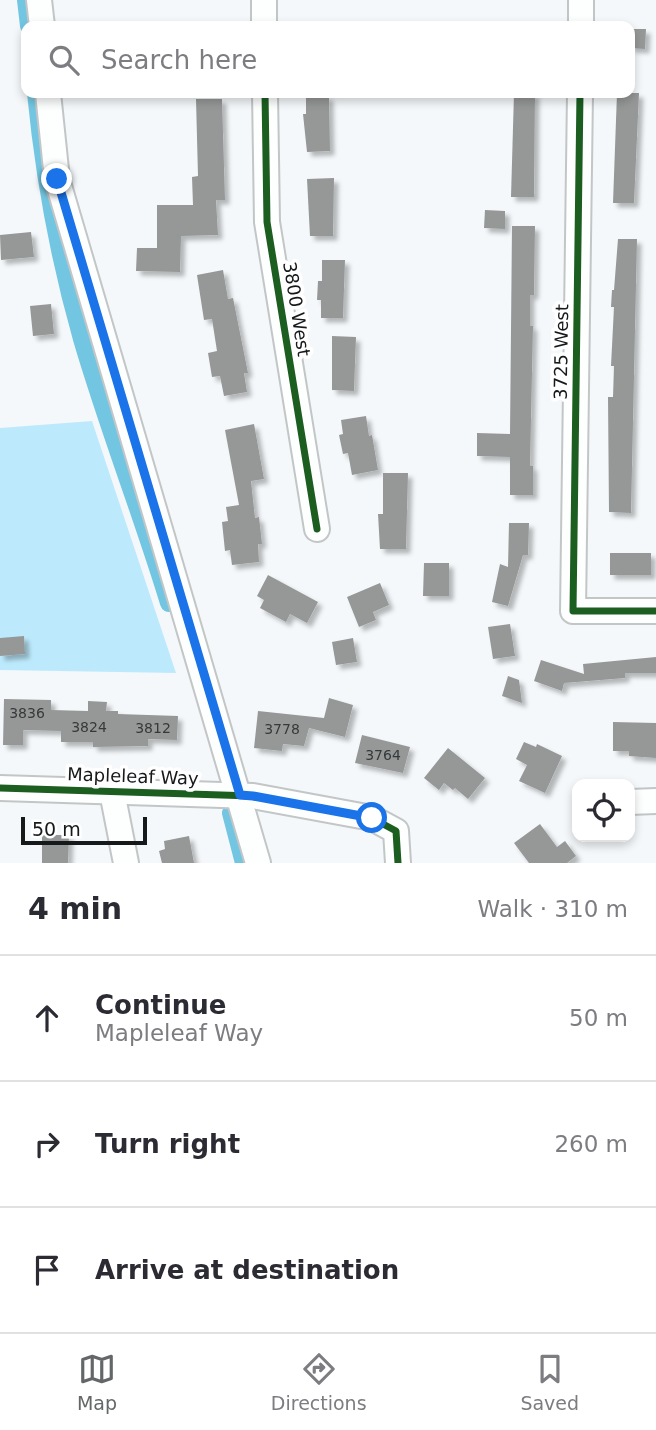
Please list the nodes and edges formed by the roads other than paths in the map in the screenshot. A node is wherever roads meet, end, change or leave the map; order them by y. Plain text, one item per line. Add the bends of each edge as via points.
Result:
1 (39, 0) edge
2 (264, 0) edge
3 (581, 0) edge
4 (41, 21) edge
5 (264, 21) edge
6 (581, 21) edge
7 (49, 98) edge
8 (265, 98) edge
9 (580, 98) edge
10 (317, 529) dead end
11 (656, 611) edge
12 (0, 788) edge
13 (113, 792) junction
14 (240, 795) junction
15 (656, 801) edge
16 (635, 802) edge
17 (126, 863) edge
18 (258, 863) edge
19 (398, 863) edge

1 - 4 street
2 - 5 street
3 - 6 street
7 - 14 street via 57,179
8 - 10 street, 3800 West via 267,222
9 - 11 street, 3725 West via 573,611
12 - 13 street, Mapleleaf Way
13 - 14 street, Mapleleaf Way
13 - 17 street
14 - 18 street
14 - 19 street, Mapleleaf Way via 372,818 397,831
15 - 16 street

